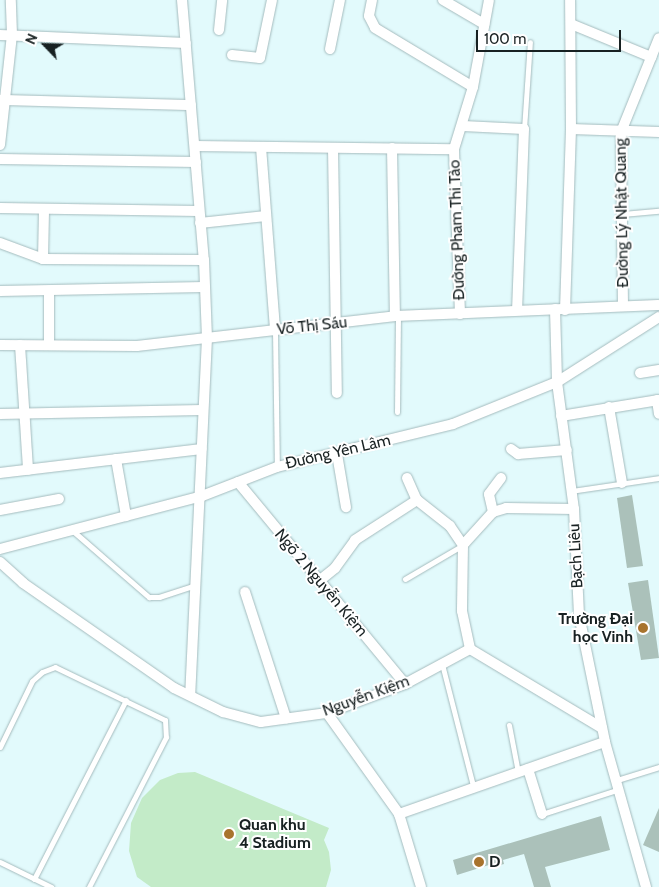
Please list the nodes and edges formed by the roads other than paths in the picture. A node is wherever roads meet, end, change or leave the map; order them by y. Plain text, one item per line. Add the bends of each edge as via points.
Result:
1 (12, 0) edge
2 (182, 0) edge
3 (222, 0) edge
4 (272, 0) edge
5 (340, 0) edge
6 (372, 0) edge
7 (443, 0) edge
8 (489, 0) edge
9 (570, 0) edge
10 (484, 24) junction
11 (571, 24) junction
12 (219, 30) dead end
13 (0, 35) edge
14 (12, 35) junction
15 (659, 38) edge
16 (530, 42) dead end
17 (186, 43) junction
18 (330, 49) dead end
19 (232, 55) dead end
20 (651, 57) junction
21 (474, 87) junction
22 (2, 100) edge
23 (191, 105) junction
24 (463, 126) junction
25 (571, 129) junction
26 (524, 130) junction
27 (621, 132) junction
28 (659, 132) edge
29 (0, 145) edge
30 (195, 146) junction
31 (261, 147) junction
32 (333, 148) junction
33 (392, 148) junction
34 (454, 149) junction
35 (0, 160) edge
36 (196, 162) junction
37 (0, 208) edge
38 (44, 210) junction
39 (198, 210) junction
40 (659, 211) edge
41 (622, 214) junction
42 (266, 216) junction
43 (200, 223) junction
44 (0, 243) edge
45 (43, 259) junction
46 (204, 260) junction
47 (204, 288) junction
48 (0, 291) edge
49 (49, 291) junction
50 (659, 305) edge
51 (623, 306) junction
52 (518, 308) junction
53 (560, 309) junction
54 (460, 314) junction
55 (396, 315) junction
56 (659, 317) edge
57 (337, 324) junction
58 (274, 330) junction
59 (207, 338) junction
60 (0, 345) edge
61 (20, 345) junction
62 (49, 346) junction
63 (659, 370) edge
64 (640, 373) dead end
65 (557, 382) junction
66 (337, 393) dead end
67 (658, 400) edge
68 (609, 407) junction
69 (202, 410) junction
70 (397, 412) dead end
71 (24, 413) junction
72 (0, 414) edge
73 (659, 414) edge
74 (561, 416) junction
75 (202, 449) junction
76 (511, 450) dead end
77 (567, 450) junction
78 (337, 454) junction
79 (116, 459) junction
80 (277, 467) junction
81 (28, 470) junction
82 (0, 473) edge
83 (406, 478) dead end
84 (501, 478) dead end
85 (659, 478) edge
86 (238, 482) junction
87 (622, 483) junction
88 (571, 491) junction
89 (202, 496) junction
90 (59, 499) dead end
91 (417, 500) junction
92 (346, 507) dead end
93 (574, 509) junction
94 (0, 510) edge
95 (493, 512) junction
96 (126, 516) junction
97 (73, 531) junction
98 (463, 545) junction
99 (0, 549) edge
100 (0, 562) edge
101 (405, 579) dead end
102 (319, 580) junction
103 (196, 585) junction
104 (245, 592) dead end
105 (470, 649) junction
106 (442, 664) junction
107 (405, 684) junction
108 (190, 694) junction
109 (126, 700) junction
110 (327, 713) junction
111 (286, 718) junction
112 (509, 725) dead end
113 (602, 728) junction
114 (605, 742) junction
115 (0, 746) edge
116 (659, 767) edge
117 (523, 770) junction
118 (618, 785) junction
119 (473, 786) junction
120 (399, 814) junction
121 (542, 814) joint
122 (0, 862) edge
123 (36, 879) junction
124 (34, 887) edge
125 (51, 887) edge
126 (89, 887) edge
127 (421, 887) edge
128 (646, 887) edge

1 - 14 street
2 - 17 street
3 - 12 street
4 - 19 street via 260,58
5 - 18 street
6 - 21 street via 369,16 376,28
7 - 10 street
8 - 10 street, Đường Pham Thi Tảo
9 - 11 street, Bạch Liêu
10 - 21 street, Đường Pham Thi Tảo
11 - 20 street
11 - 25 street, Bạch Liêu
13 - 14 street
14 - 17 street
14 - 22 street
15 - 20 street, Đường Lý Nhật Quang
16 - 26 lane
17 - 23 street
20 - 27 street, Đường Lý Nhật Quang
21 - 24 street, Đường Pham Thi Tảo
22 - 23 street
22 - 29 street
23 - 30 street
24 - 26 street
24 - 34 street, Đường Pham Thi Tảo
25 - 27 street
25 - 53 street, Bạch Liêu
26 - 52 street
27 - 28 street
27 - 41 street, Đường Lý Nhật Quang
30 - 31 street
30 - 36 street
31 - 32 street
31 - 42 street
32 - 33 street
32 - 57 street
33 - 34 street
33 - 55 street
34 - 54 street, Đường Pham Thi Tảo
35 - 36 street
36 - 39 street
37 - 38 street
38 - 39 street
38 - 45 street
39 - 43 street
40 - 41 lane
41 - 51 street, Đường Lý Nhật Quang
42 - 43 street
42 - 58 street
43 - 46 street
44 - 45 street
45 - 46 street
46 - 47 street
47 - 49 street
47 - 59 street
48 - 49 street
49 - 62 street
50 - 51 street, Võ Thị Sáu
51 - 53 street, Võ Thị Sáu
52 - 53 street, Võ Thị Sáu
52 - 54 street, Võ Thị Sáu
53 - 65 street, Bạch Liêu
54 - 55 street, Võ Thị Sáu
55 - 57 street, Võ Thị Sáu
55 - 70 lane
56 - 65 street, Đường Yên Lâm
57 - 58 street, Võ Thị Sáu
57 - 66 street
58 - 59 street, Võ Thị Sáu
58 - 80 lane
59 - 62 street, Võ Thị Sáu via 137,346
59 - 69 street
60 - 61 street, Võ Thị Sáu
61 - 62 street, Võ Thị Sáu
61 - 71 street
63 - 64 street
65 - 74 street, Bạch Liêu
65 - 78 street, Đường Yên Lâm via 453,424
67 - 68 street
67 - 73 street
68 - 74 street
68 - 87 street
69 - 71 street
69 - 75 street
71 - 72 street
71 - 81 street
74 - 77 street, Bạch Liêu
75 - 79 street
75 - 89 street
76 - 77 street via 518,454
77 - 88 street, Bạch Liêu
78 - 80 street, Đường Yên Lâm
78 - 92 street
79 - 81 street
79 - 96 street
80 - 86 street, Đường Yên Lâm
81 - 82 street
83 - 91 street
84 - 95 street via 489,494
85 - 87 lane
86 - 89 street, Đường Yên Lâm
86 - 102 street, Ngõ 2 Nguyễn Kiệm
87 - 88 lane
88 - 93 street, Bạch Liêu
89 - 96 street, Đường Yên Lâm
89 - 103 street
90 - 94 street
91 - 98 street via 450,526
91 - 102 street via 355,540 335,568
93 - 95 street via 506,508
93 - 113 street, Bạch Liêu via 579,615
95 - 98 street
96 - 97 street, Đường Yên Lâm
97 - 99 street, Đường Yên Lâm
97 - 103 lane via 149,597
98 - 101 lane
98 - 105 street via 462,611
100 - 108 street, Nguyễn Kiệm via 24,583 166,683
102 - 107 street, Ngõ 2 Nguyễn Kiệm
103 - 108 street
104 - 111 street
105 - 106 street, Nguyễn Kiệm
105 - 113 street
106 - 107 street, Nguyễn Kiệm
106 - 119 lane
107 - 110 street, Nguyễn Kiệm
108 - 111 street, Nguyễn Kiệm via 223,712 261,722
109 - 115 lane via 64,670 47,670 32,681
109 - 123 lane
109 - 126 lane via 163,718 168,731
110 - 111 street, Nguyễn Kiệm
110 - 120 street
112 - 117 lane
113 - 114 street, Bạch Liêu
114 - 117 street
114 - 118 street, Bạch Liêu
116 - 118 lane
117 - 119 street
117 - 121 street
118 - 121 lane
118 - 128 street, Bạch Liêu
119 - 120 street
120 - 127 street
122 - 123 lane
123 - 124 lane
123 - 125 lane

